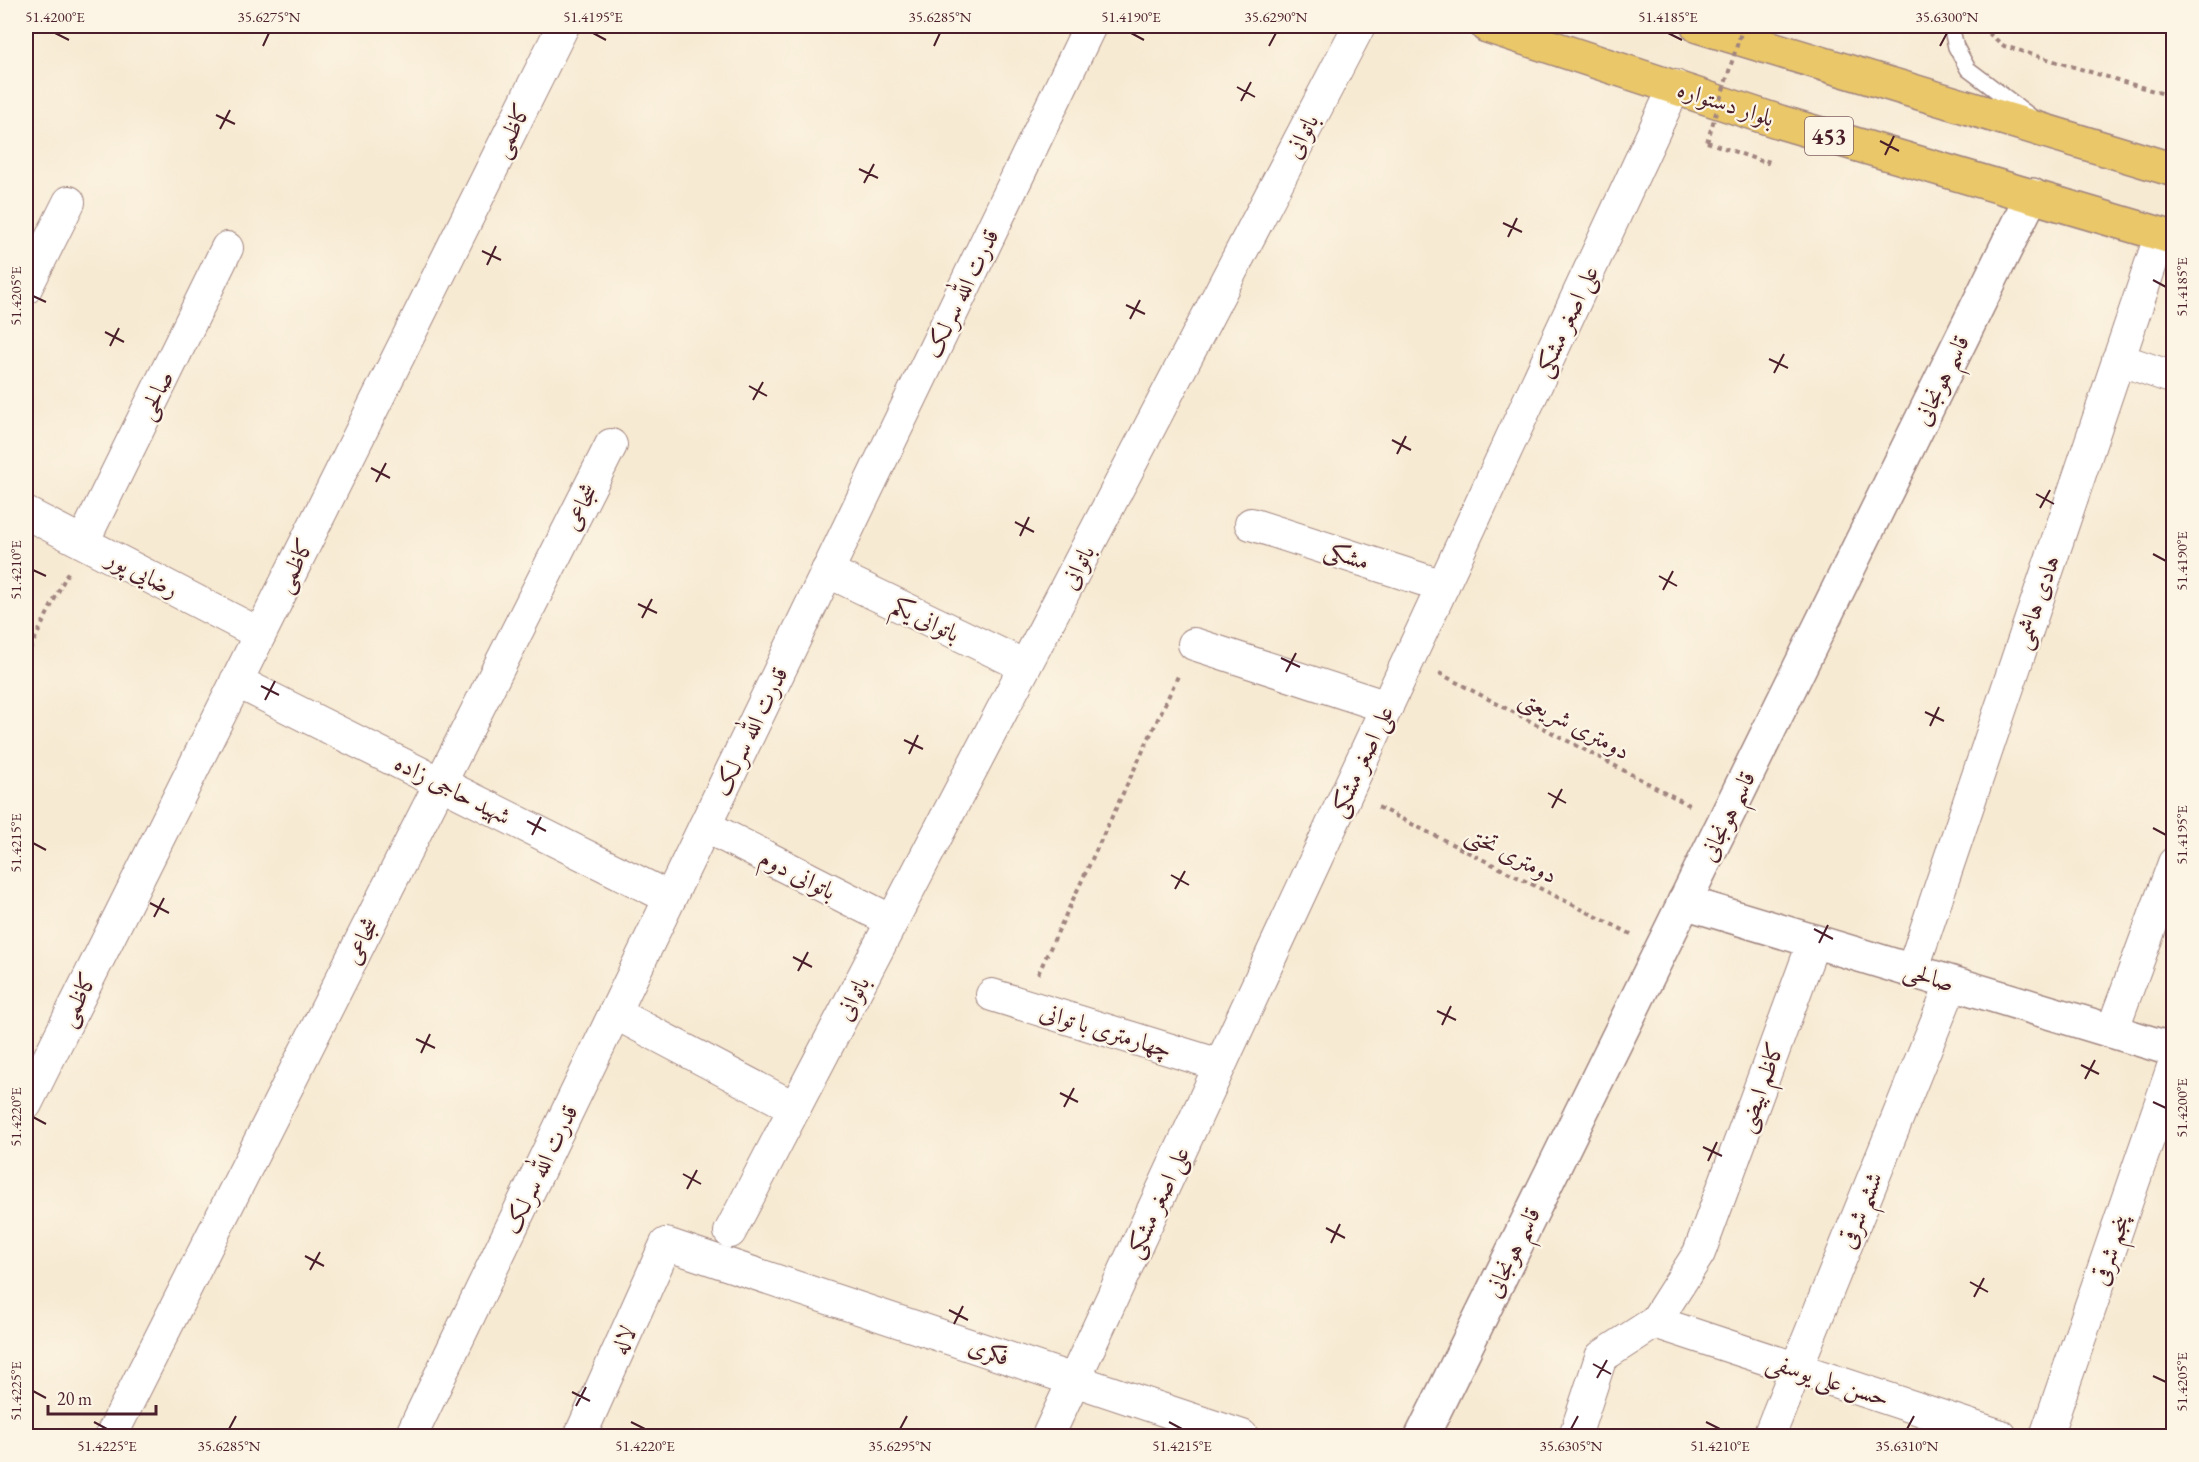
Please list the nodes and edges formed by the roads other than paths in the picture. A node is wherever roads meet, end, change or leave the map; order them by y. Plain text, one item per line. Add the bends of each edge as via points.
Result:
1 (563, 26) edge
2 (1090, 26) edge
3 (1359, 26) edge
4 (1487, 26) edge
5 (1698, 26) edge
6 (1950, 26) edge
7 (1675, 86) junction
8 (2051, 133) junction
9 (2174, 170) edge
10 (2032, 195) junction
11 (69, 202) dead end
12 (2167, 236) edge
13 (227, 248) dead end
14 (26, 288) edge
15 (2118, 359) junction
16 (2174, 378) edge
17 (611, 444) dead end
18 (26, 513) edge
19 (1251, 524) dead end
20 (83, 542) junction
21 (827, 571) junction
22 (1443, 586) junction
23 (260, 634) junction
24 (1194, 644) road end
25 (1025, 666) junction
26 (236, 681) junction
27 (1387, 707) junction
28 (441, 783) junction
29 (705, 826) junction
30 (2174, 863) edge
31 (670, 898) junction
32 (1684, 902) junction
33 (892, 921) junction
34 (1814, 941) junction
35 (1912, 971) junction
36 (1952, 983) junction
37 (992, 995) dead end
38 (615, 1013) junction
39 (2112, 1031) junction
40 (2174, 1050) edge
41 (2174, 1064) edge
42 (1220, 1065) junction
43 (26, 1104) edge
44 (795, 1108) junction
45 (730, 1232) dead end
46 (666, 1244) joint
47 (1655, 1322) junction
48 (1797, 1368) junction
49 (1074, 1380) junction
50 (111, 1437) edge
51 (411, 1437) edge
52 (580, 1437) edge
53 (1048, 1437) edge
54 (1242, 1437) edge
55 (1422, 1437) edge
56 (1575, 1437) edge
57 (1769, 1437) edge
58 (2001, 1437) edge
59 (2046, 1437) edge

1 - 23 street, کاظمی
2 - 21 street, قدرت الله سرلک
3 - 25 street, باتوانی
4 - 7 main road, بلوار دستواره / 453
5 - 8 main road
6 - 8 lane via 1968,69
7 - 10 main road, بلوار دستواره / 453 via 1780,122
7 - 22 street, علی اصغر مشکی
8 - 9 main road
10 - 12 main road, بلوار دستواره / 453
10 - 32 street, قاسم هونجانی
11 - 14 street
12 - 15 street, هادی هاشمی
13 - 20 street, صالحی
15 - 16 street
15 - 35 street, هادی هاشمی
17 - 28 street, شجاعی
18 - 20 street, رضایی پور
19 - 22 street, مشکی
20 - 23 street, رضایی پور
21 - 25 street, باتوانی یکم
21 - 29 street, قدرت الله سرلک
22 - 27 street, علی اصغر مشکی
23 - 26 street, کاظمی
24 - 27 street
25 - 33 street, باتوانی
26 - 28 street, شهید حاجی زاده
26 - 43 street, کاظمی
27 - 42 street, علی اصغر مشکی
28 - 31 street, شهید حاجی زاده
28 - 50 street, شجاعی
29 - 31 street, قدرت الله سرلک
29 - 33 street, باتوانی دوم
30 - 39 street
31 - 38 street, قدرت الله سرلک
32 - 34 street, صالحی
32 - 55 street, قاسم هونجانی
33 - 44 street, باتوانی
34 - 35 street, صالحی
34 - 47 street, کاظم ابیضی via 1699,1253
35 - 36 street, صالحی
36 - 39 street, صالحی
36 - 48 street, ششم شرقی
37 - 42 street, چهارمتری با توانی
38 - 44 street
38 - 51 street, قدرت الله سرلک
39 - 40 street, صالحی
41 - 59 street, پنجم شرقی
42 - 49 street, علی اصغر مشکی
44 - 45 street, باتوانی
46 - 49 street, فکری
46 - 52 street, لاله
47 - 48 street, حسن علی یوسفی
47 - 56 street, کاظم ابیضی via 1601,1357
48 - 57 street, ششم شرقی
48 - 58 street, حسن علی یوسفی
49 - 53 street, علی اصغر مشکی
49 - 54 street, فکری

